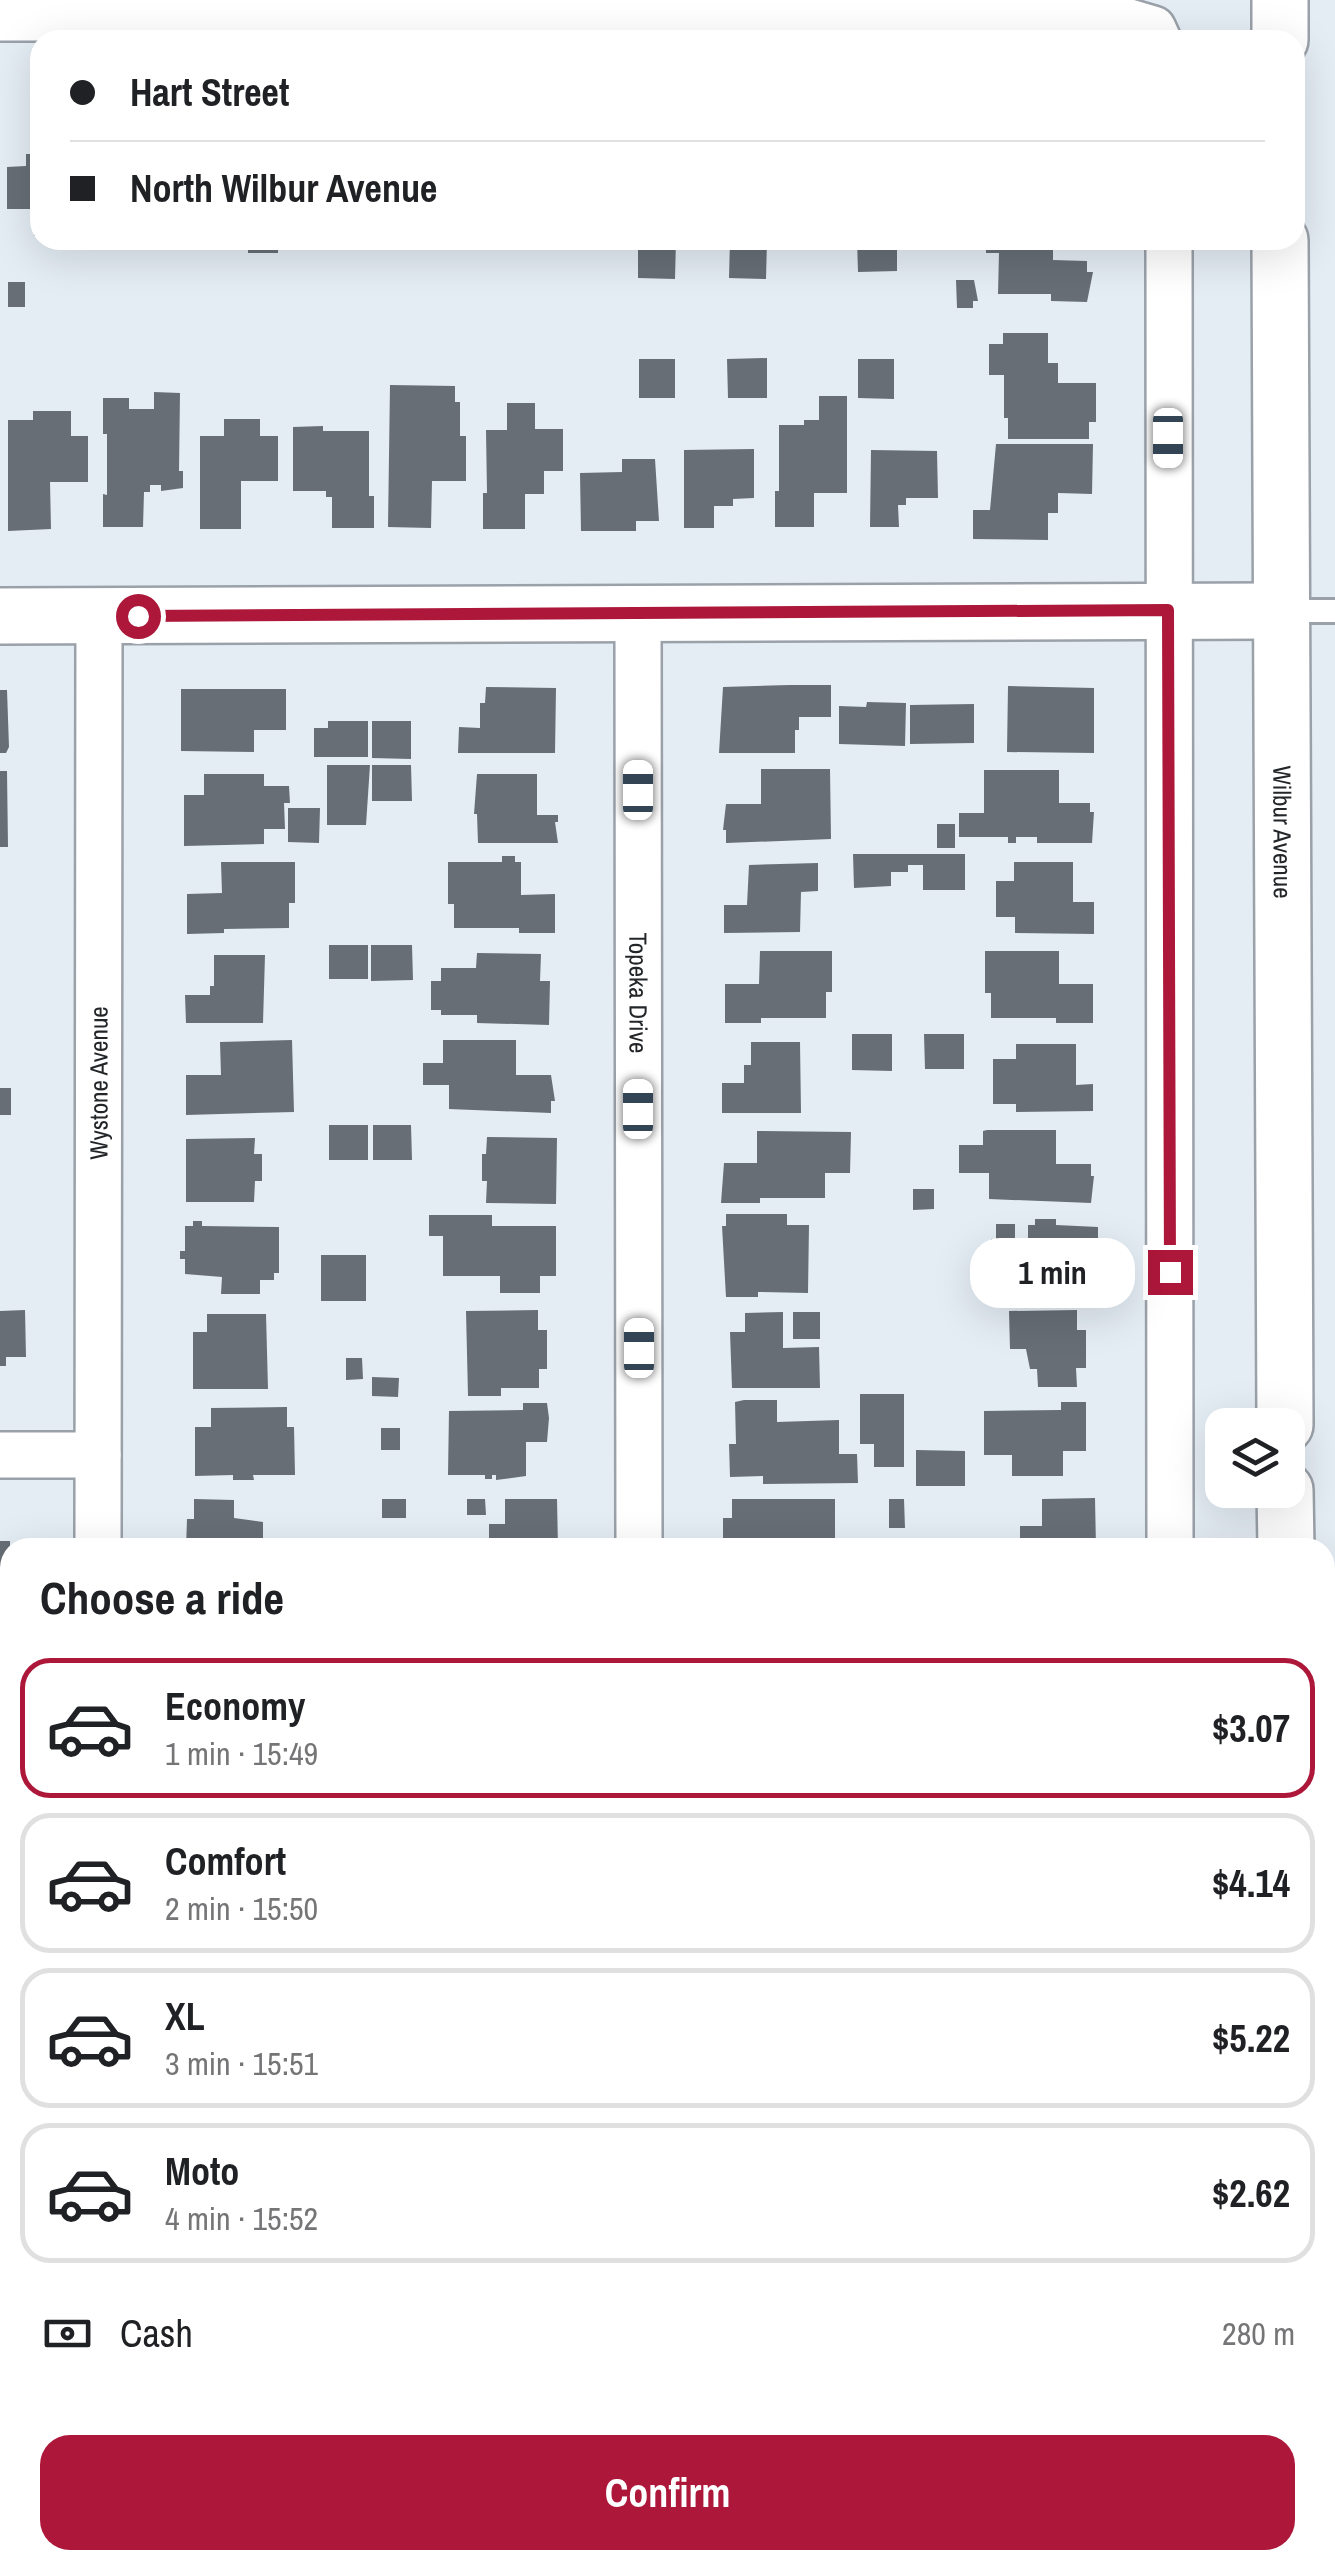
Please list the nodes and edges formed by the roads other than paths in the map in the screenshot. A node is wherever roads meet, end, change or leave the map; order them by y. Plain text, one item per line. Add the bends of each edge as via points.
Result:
1 (1280, 0) edge
2 (0, 18) edge
3 (1144, 30) edge
4 (1280, 30) edge
5 (1169, 250) edge
6 (1280, 250) edge
7 (1168, 610) junction
8 (1280, 610) junction
9 (1335, 610) edge
10 (638, 615) junction
11 (0, 616) edge
12 (99, 616) junction
13 (1285, 1408) edge
14 (0, 1455) edge
15 (98, 1455) junction
16 (1286, 1508) edge
17 (98, 1538) edge
18 (639, 1538) edge
19 (1170, 1538) edge
20 (1286, 1538) edge

1 - 4 main road
2 - 3 street via 1112,17
5 - 7 street
6 - 8 main road, Wilbur Avenue
7 - 8 main road
7 - 10 main road
7 - 19 street
8 - 9 lane
8 - 13 main road, Wilbur Avenue
10 - 12 main road
10 - 18 street, Topeka Drive
11 - 12 main road
12 - 15 street, Wystone Avenue
14 - 15 street
15 - 17 street, Wystone Avenue
16 - 20 main road

